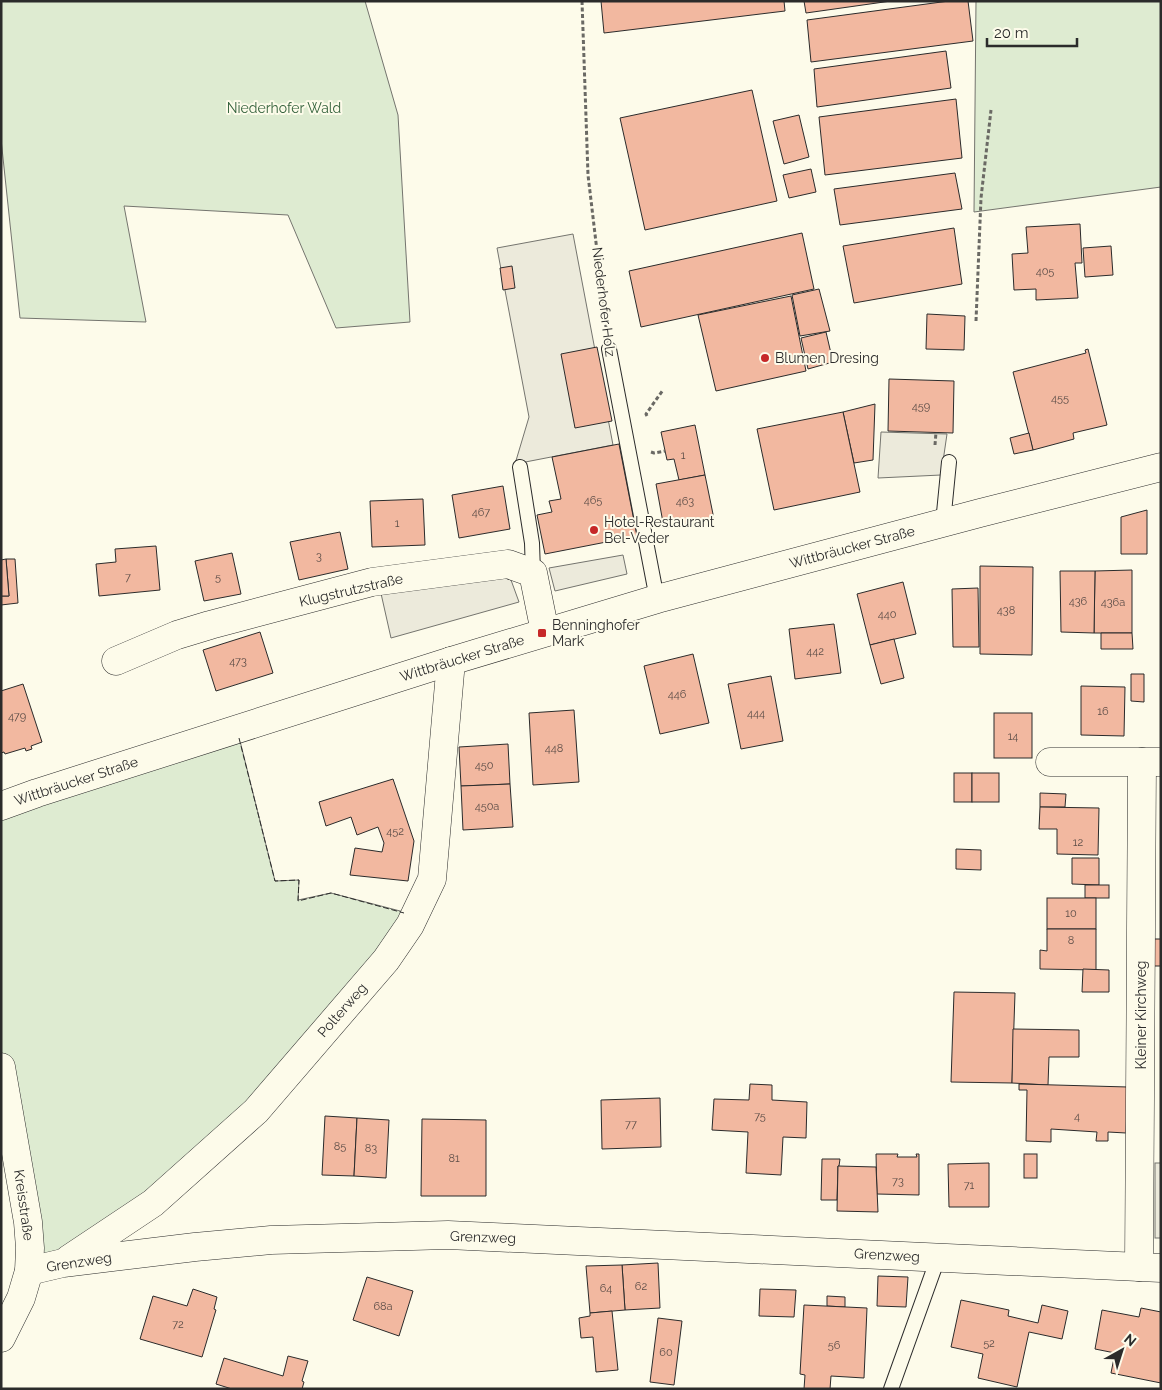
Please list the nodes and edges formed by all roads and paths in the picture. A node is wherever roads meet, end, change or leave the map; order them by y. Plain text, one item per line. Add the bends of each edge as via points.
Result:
1 (582, 1) edge
2 (991, 110) dead end
3 (976, 321) dead end
4 (609, 348) joint
5 (663, 390) dead end
6 (647, 419) dead end
7 (647, 449) dead end
8 (665, 451) dead end
9 (949, 462) dead end
10 (520, 467) dead end
11 (1161, 467) edge
12 (943, 523) junction
13 (533, 573) junction
14 (656, 599) junction
15 (545, 632) junction
16 (451, 661) junction
17 (116, 662) dead end
18 (1050, 762) dead end
19 (1151, 762) edge
20 (1, 806) edge
21 (1, 1067) edge
22 (938, 1258) junction
23 (63, 1263) junction
24 (1150, 1268) edge
25 (29, 1271) junction
26 (1, 1338) edge
27 (890, 1389) edge

1 - 4 path, Niederhofer Holz via 588,175
2 - 3 path via 981,198
4 - 14 lane, Niederhofer Holz
5 - 6 path via 646,414
7 - 8 path via 654,453
9 - 12 lane
10 - 13 lane via 532,543
11 - 12 street, Wittbräucker Straße
12 - 14 street, Wittbräucker Straße
13 - 15 street
13 - 17 street, Klugstrutzstraße via 508,564 372,582 177,635
14 - 15 street, Wittbräucker Straße
15 - 16 street, Wittbräucker Straße
16 - 20 street, Wittbräucker Straße
16 - 23 street, Polterweg via 432,880 410,924 386,960 256,1111 153,1203
18 - 19 street, Kleiner Kirchweg
19 - 24 street, Kleiner Kirchweg
21 - 25 street, Kreisstraße via 28,1222
22 - 23 street, Grenzweg via 448,1235 271,1240
22 - 24 street, Grenzweg
22 - 27 lane, Grenzweg
23 - 25 street, Grenzweg
25 - 26 street, Kreisstraße via 21,1298

